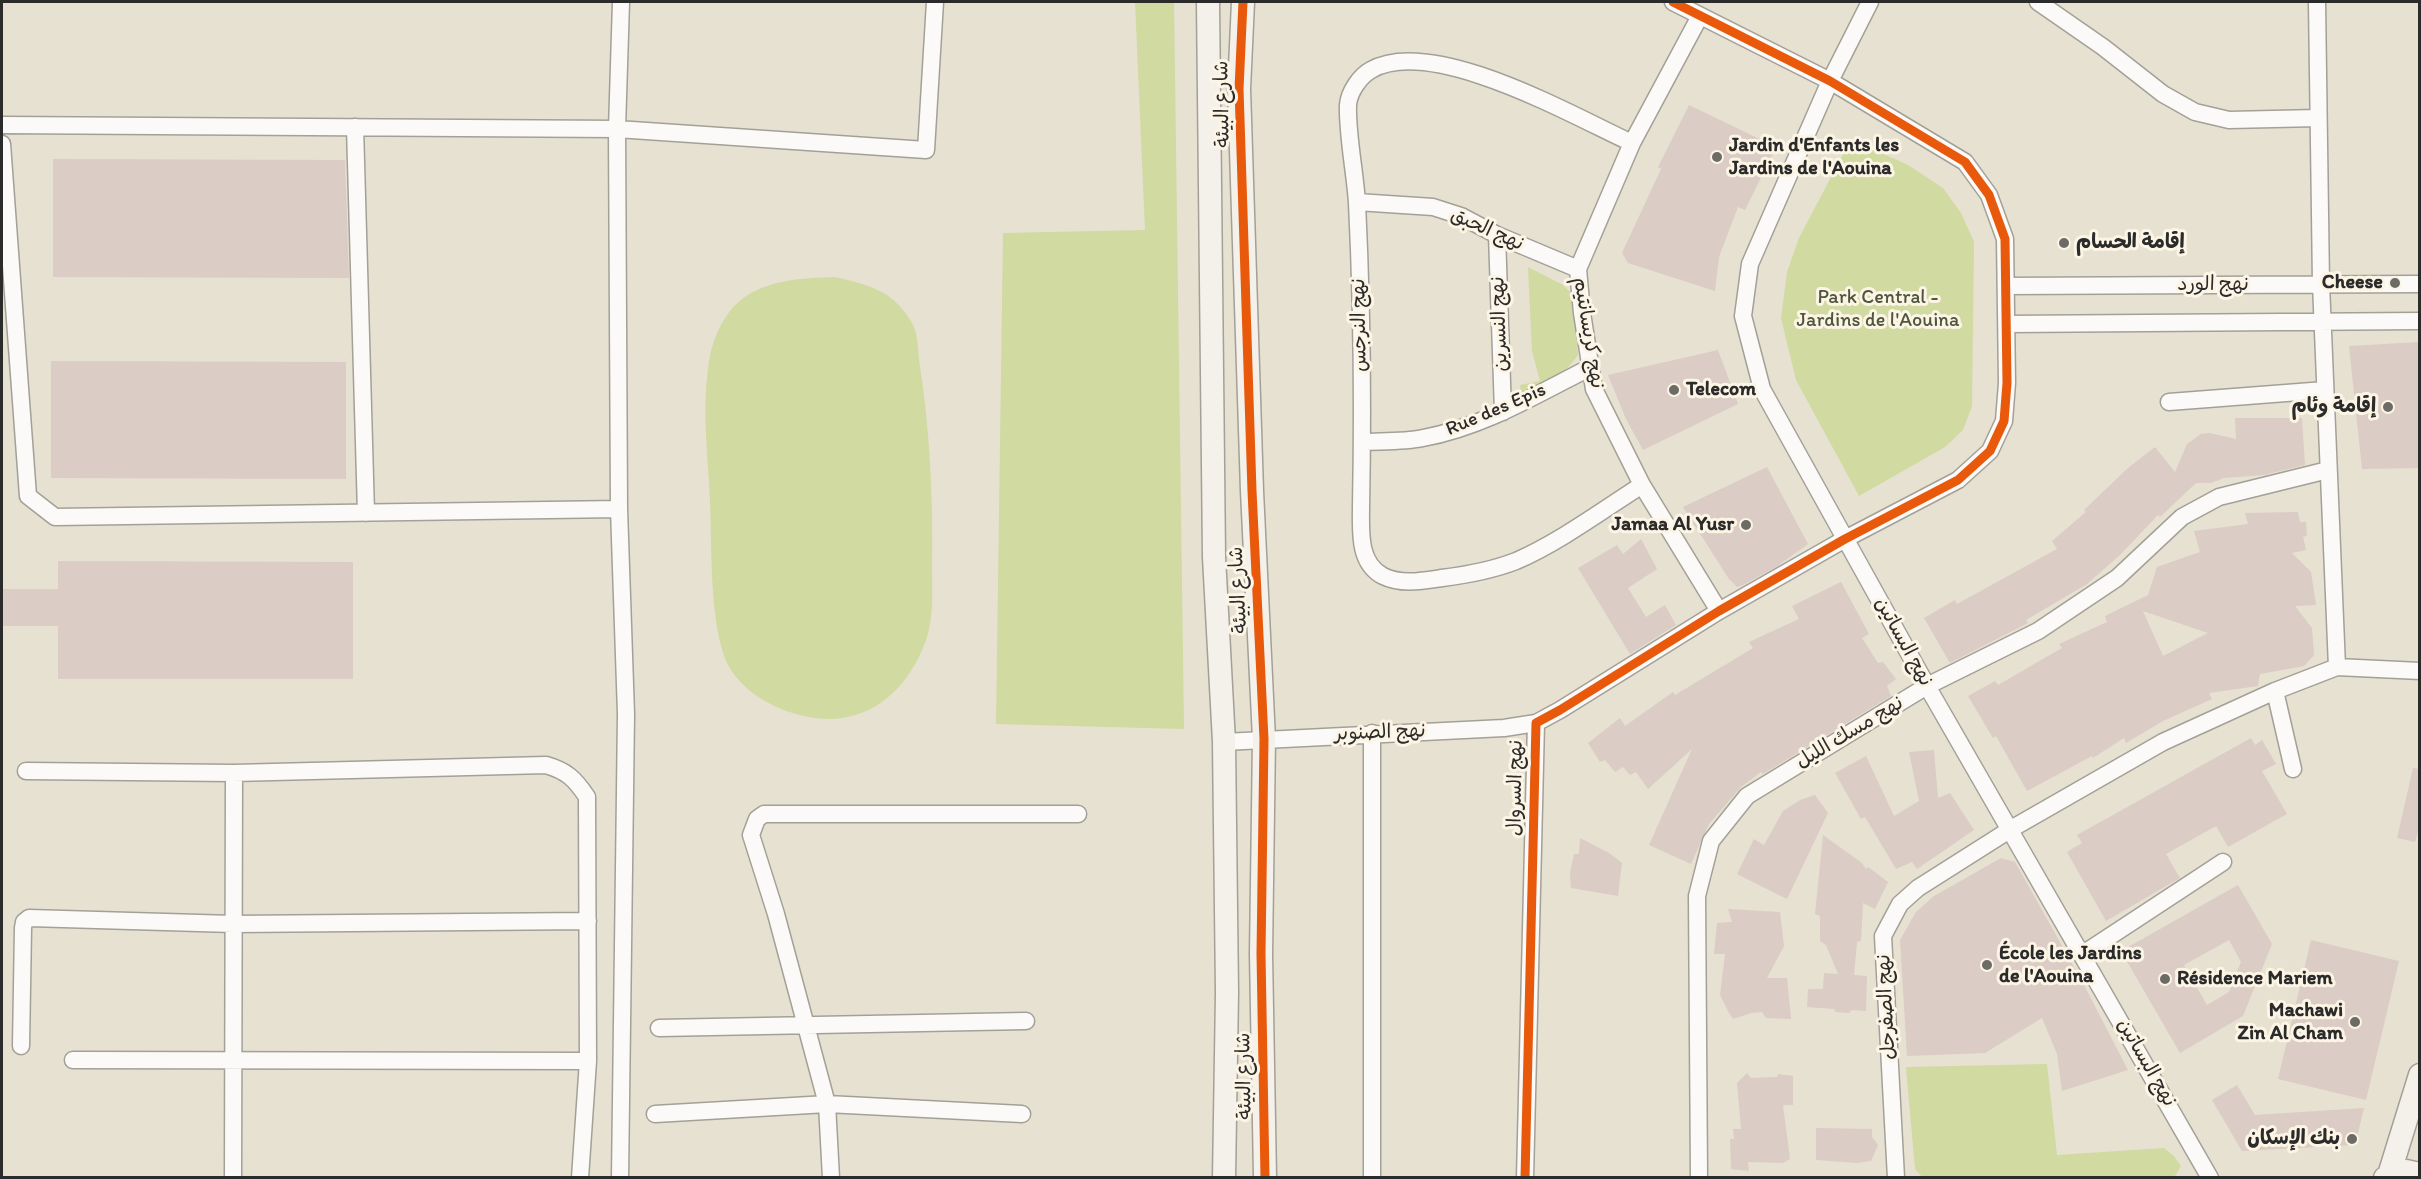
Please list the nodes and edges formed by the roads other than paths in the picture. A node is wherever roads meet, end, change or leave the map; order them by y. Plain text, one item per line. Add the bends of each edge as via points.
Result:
1 (621, 2) edge
2 (935, 2) edge
3 (1208, 2) edge
4 (1242, 2) edge
5 (1673, 2) edge
6 (1870, 2) edge
7 (2038, 2) edge
8 (2317, 2) edge
9 (1700, 16) junction
10 (1830, 81) junction
11 (2318, 118) junction
12 (2, 125) edge
13 (355, 127) junction
14 (617, 129) junction
15 (1632, 143) junction
16 (2, 144) edge
17 (1357, 202) junction
18 (1497, 235) junction
19 (1578, 269) junction
20 (2321, 284) junction
21 (2420, 284) edge
22 (2006, 286) junction
23 (2322, 320) junction
24 (2420, 321) edge
25 (2007, 324) junction
26 (1589, 368) junction
27 (2325, 390) junction
28 (2169, 402) dead end
29 (1503, 412) junction
30 (1362, 442) junction
31 (2328, 470) junction
32 (1642, 485) junction
33 (619, 509) junction
34 (366, 513) junction
35 (1845, 539) junction
36 (1719, 611) junction
37 (2337, 667) junction
38 (2420, 671) edge
39 (1927, 686) junction
40 (2275, 691) junction
41 (1536, 723) junction
42 (1372, 733) junction
43 (1264, 739) junction
44 (1224, 742) junction
45 (2293, 769) dead end
46 (26, 771) dead end
47 (234, 773) junction
48 (1078, 814) dead end
49 (2011, 829) junction
50 (2223, 862) dead end
51 (588, 921) junction
52 (233, 924) junction
53 (2083, 954) junction
54 (1026, 1022) dead end
55 (807, 1027) junction
56 (659, 1028) dead end
57 (21, 1046) dead end
58 (232, 1059) junction
59 (73, 1060) dead end
60 (588, 1061) junction
61 (2420, 1075) edge
62 (827, 1104) junction
63 (655, 1114) dead end
64 (1022, 1114) dead end
65 (2420, 1174) edge
66 (2387, 1176) edge
67 (233, 1178) edge
68 (580, 1178) edge
69 (620, 1178) edge
70 (831, 1178) edge
71 (1224, 1178) edge
72 (1265, 1178) edge
73 (1372, 1178) edge
74 (1525, 1178) edge
75 (1699, 1178) edge
76 (1896, 1178) edge
77 (2210, 1178) edge

1 - 14 street
2 - 14 street via 926,150
3 - 44 street, شارع البيئة via 1214,557
4 - 43 street, شارع البيئة via 1239,89
5 - 9 street, نهج السروال
6 - 10 street, نهج البساتين
7 - 11 street via 2069,21 2163,94 2195,112 2229,120
8 - 11 street
9 - 10 street, نهج السروال
9 - 15 street, نهج كريسانتيم
10 - 22 street, نهج السروال via 1965,162 1989,195 2005,239
10 - 35 street, نهج البساتين via 1750,264 1743,316 1762,389
11 - 20 street
12 - 13 street
13 - 14 street
13 - 34 street
14 - 33 street
15 - 17 street, نهج النرجس via 1490,77 1451,65 1392,63 1372,69 1362,77 1348,103
15 - 19 street, نهج كريسانتيم
16 - 34 street via 28,495 55,517
17 - 18 street, نهج الحبق via 1433,207
17 - 30 street, نهج النرجس
18 - 19 street, نهج الحبق
18 - 29 street, نهج النسرين
19 - 26 street, نهج كريسانتيم
20 - 21 street, نهج الورد
20 - 22 street, نهج الورد
20 - 23 street
22 - 25 street, نهج السروال
23 - 24 street, نهج الورد
23 - 25 street, نهج الورد
23 - 27 street
25 - 35 street, نهج السروال via 2004,422 1990,451 1958,480
26 - 29 street, Rue des Epis
26 - 32 street, نهج كريسانتيم via 1605,414
27 - 28 street
27 - 31 street
29 - 30 street, Rue des Epis via 1458,430 1420,439
30 - 32 street, نهج النرجس via 1363,549 1369,564 1381,575 1398,582 1466,575 1515,561
31 - 37 street
31 - 39 street, نهج مسك الليل via 2219,497 2181,517 2117,578 2048,624
32 - 36 street, نهج كريسانتيم
33 - 34 street
33 - 69 street via 626,714
35 - 36 street, نهج السروال
35 - 39 street, نهج البساتين
36 - 41 street, نهج السروال
37 - 38 street
37 - 40 street, نهج الصفرجل
39 - 49 street, نهج البساتين
39 - 75 street, نهج مسك الليل via 1747,796 1711,841 1697,896
40 - 45 street
40 - 49 street, نهج الصفرجل via 2163,742
41 - 42 street, نهج الصنوبر via 1504,728
41 - 74 street, نهج السروال
42 - 43 street, نهج الصنوبر
42 - 73 street
43 - 44 street, نهج الصنوبر
43 - 72 street, شارع البيئة via 1261,954
44 - 71 street, شارع البيئة
46 - 47 street
47 - 51 street via 546,765 561,769 575,779 587,797
47 - 52 street
48 - 55 street via 764,814 757,819 752,835
49 - 53 street, نهج البساتين
49 - 76 street, نهج الصفرجل via 1918,888 1900,904 1883,936
50 - 53 street
51 - 52 street
51 - 60 street
52 - 57 street via 29,918 23,928
52 - 58 street
53 - 77 street, نهج البساتين
54 - 55 street
55 - 56 street
55 - 62 street
58 - 59 street
58 - 60 street
58 - 67 street
60 - 68 street
61 - 66 street
62 - 63 street
62 - 64 street
62 - 70 street
65 - 66 street via 2406,1171

